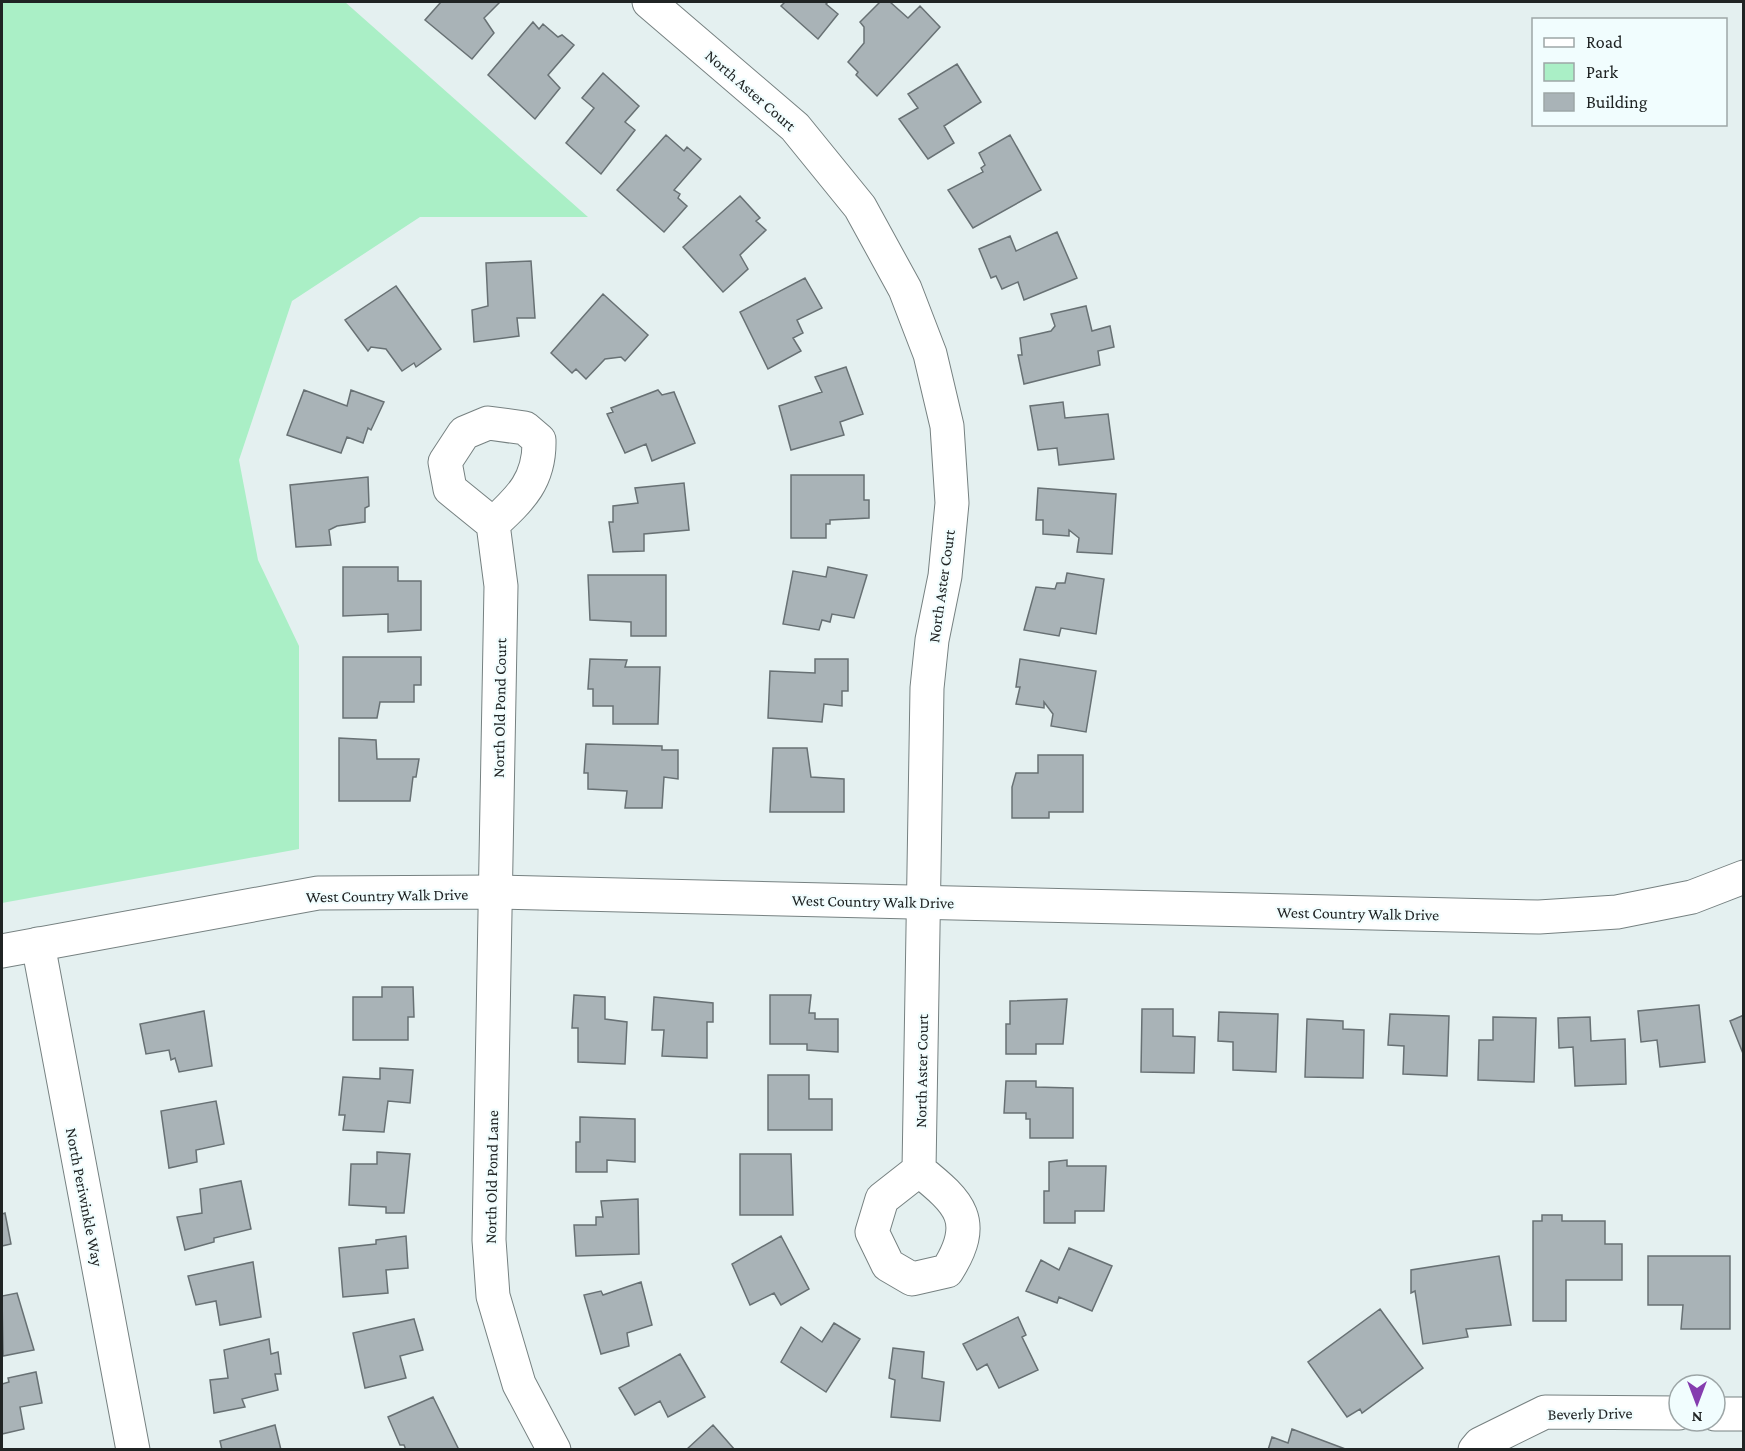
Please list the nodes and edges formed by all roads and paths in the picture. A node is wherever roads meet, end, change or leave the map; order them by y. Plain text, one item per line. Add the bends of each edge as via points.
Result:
1 (650, 2) edge
2 (493, 524) dead end
3 (1743, 877) edge
4 (495, 892) junction
5 (923, 903) junction
6 (38, 944) junction
7 (2, 951) edge
8 (919, 1170) dead end
9 (1667, 1413) edge
10 (1727, 1414) edge
11 (1743, 1414) edge
12 (133, 1449) edge
13 (554, 1449) edge
14 (1475, 1449) edge

1 - 5 street, North Aster Court via 795,127 860,207 905,290 930,354 947,426 952,503 927,688
2 - 4 street, North Old Pond Court via 501,586
3 - 5 street, West Country Walk Drive via 1692,897 1617,912 1539,917
4 - 5 street, West Country Walk Drive
4 - 6 street, West Country Walk Drive via 318,893
4 - 13 street, North Old Pond Lane via 489,1240 493,1296 519,1384
5 - 8 street, North Aster Court
6 - 7 street, West Country Walk Drive
6 - 12 street, North Periwinkle Way
9 - 14 street, Beverly Drive via 1545,1412
10 - 11 street

